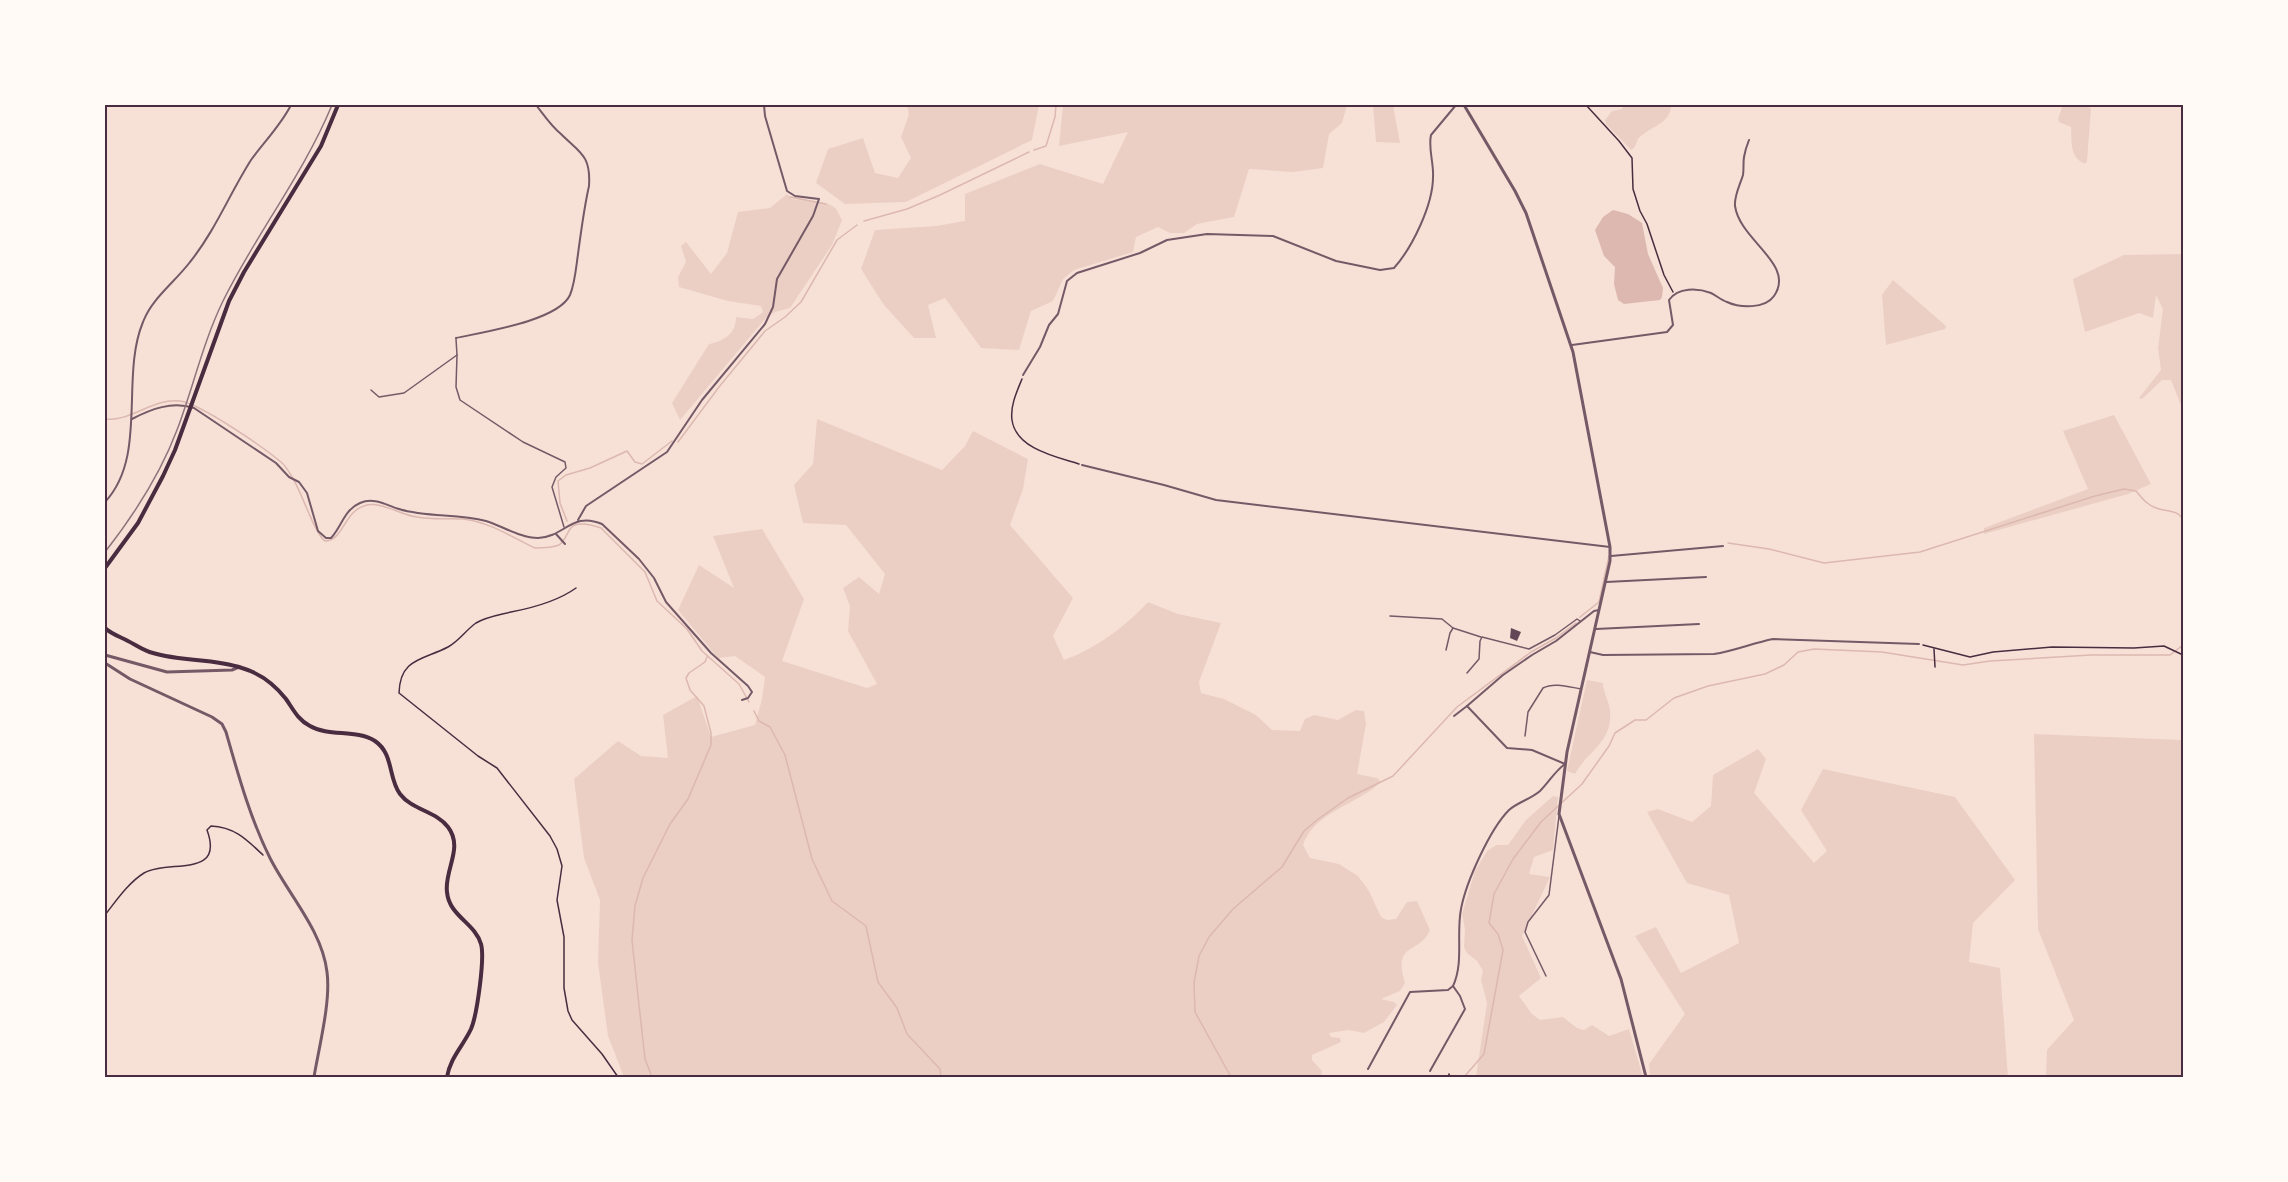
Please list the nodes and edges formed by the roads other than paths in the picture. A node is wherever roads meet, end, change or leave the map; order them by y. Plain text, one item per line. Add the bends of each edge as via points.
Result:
1 (291, 105) edge
2 (338, 105) edge
3 (536, 105) edge
4 (764, 105) edge
5 (1456, 105) edge
6 (1464, 105) edge
7 (1749, 140) dead end
8 (456, 338) joint
9 (1571, 345) junction
10 (457, 355) junction
11 (1023, 375) road end
12 (372, 390) dead end
13 (132, 419) junction
14 (1082, 465) road end
15 (105, 502) edge
16 (578, 520) junction
17 (564, 527) junction
18 (556, 534) junction
19 (565, 543) dead end
20 (1723, 546) dead end
21 (1610, 547) junction
22 (1611, 556) junction
23 (105, 568) edge
24 (1706, 577) dead end
25 (1606, 582) junction
26 (1600, 609) junction
27 (1390, 616) dead end
28 (1581, 622) junction
29 (1699, 624) dead end
30 (105, 628) edge
31 (1453, 628) junction
32 (1596, 629) junction
33 (1482, 637) junction
34 (1919, 644) road end
35 (1446, 651) dead end
36 (1590, 652) junction
37 (105, 655) edge
38 (105, 663) edge
39 (241, 667) junction
40 (1467, 673) dead end
41 (1581, 689) junction
42 (742, 700) dead end
43 (1467, 706) junction
44 (1454, 716) dead end
45 (1525, 735) dead end
46 (1565, 764) junction
47 (1559, 812) junction
48 (1546, 976) dead end
49 (1453, 986) junction
50 (1368, 1069) dead end
51 (1430, 1071) dead end
52 (315, 1077) edge
53 (447, 1077) edge
54 (1646, 1077) edge

1 - 13 street via 251,161 198,251 156,300 142,324 134,370
2 - 23 main road via 313,160 229,301 175,450 150,502
3 - 8 street via 581,152 589,173 570,295 549,314
4 - 16 street via 787,190 819,199 777,279 769,318 702,400 667,452 586,506
5 - 11 street via 1431,135 1433,187 1419,226 1394,268 1380,270 1336,261 1273,236 1207,234 1167,240 1077,273 1067,281 1058,314
6 - 9 street via 1526,213
7 - 9 street via 1736,208 1744,228 1780,273 1776,292 1767,302 1751,306 1731,304 1704,291 1686,290 1674,294 1669,302 1673,325 1667,332
8 - 10 lane
9 - 21 street
10 - 12 lane via 404,393 379,397
10 - 17 lane via 456,387 460,400 523,442 565,462 566,468 552,487
13 - 15 street via 126,463
13 - 18 street via 167,406 194,408 297,481 307,493 318,531 326,538 332,538 350,509 368,501 417,514 462,515 532,537
14 - 21 street via 1216,500
16 - 17 street
16 - 42 street via 602,524 639,558 666,602 721,664 748,686 752,692
17 - 18 street
18 - 19 street
20 - 22 street
21 - 22 street
22 - 25 street
24 - 25 street
25 - 26 street
26 - 28 street
26 - 32 street
27 - 31 lane via 1439,619
28 - 33 lane via 1577,619 1529,649
28 - 43 street via 1503,675
29 - 32 street
30 - 39 main road via 151,653
31 - 33 lane
31 - 35 lane
32 - 36 street
33 - 40 lane via 1479,659
34 - 36 street via 1773,639 1714,654
36 - 41 street
37 - 39 street via 166,672
38 - 52 street via 222,724 270,857 317,940 327,970
39 - 53 main road via 268,681 311,727 375,741 387,755 401,795 449,827 455,853 447,879 448,899 479,937 482,950 476,1015 450,1063
41 - 45 lane via 1547,685 1543,688 1528,712
41 - 46 street
43 - 44 street
43 - 46 street via 1508,748 1532,750
46 - 47 street
46 - 49 street via 1538,793 1511,808 1482,853 1461,908 1459,957
47 - 48 lane via 1549,895 1528,922 1525,933
47 - 54 street via 1621,979
49 - 50 street via 1448,990 1410,992
49 - 51 street via 1465,1009

